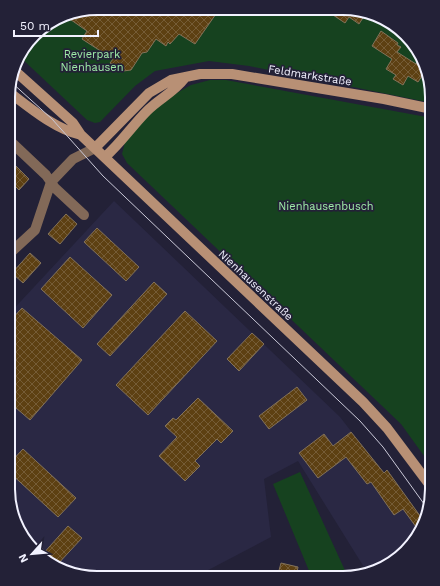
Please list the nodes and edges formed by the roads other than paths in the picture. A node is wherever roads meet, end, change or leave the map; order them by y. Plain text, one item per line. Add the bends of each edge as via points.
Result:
1 (18, 74) edge
2 (184, 78) junction
3 (15, 96) edge
4 (425, 108) edge
5 (81, 135) junction
6 (15, 146) edge
7 (95, 148) junction
8 (105, 157) junction
9 (51, 182) junction
10 (84, 215) dead end
11 (15, 249) edge
12 (425, 479) edge

1 - 5 main road via 73,123
2 - 4 main road, Feldmarkstraße via 200,74 232,74
2 - 7 main road, Feldmarkstraße via 171,80 149,93
2 - 8 main road via 177,88 146,112
3 - 5 main road via 58,125
5 - 7 main road
6 - 9 street
7 - 8 main road, Nienhausenstraße
7 - 9 street via 72,158
8 - 12 main road, Nienhausenstraße via 363,402 387,428
9 - 10 street
9 - 11 street via 35,230

